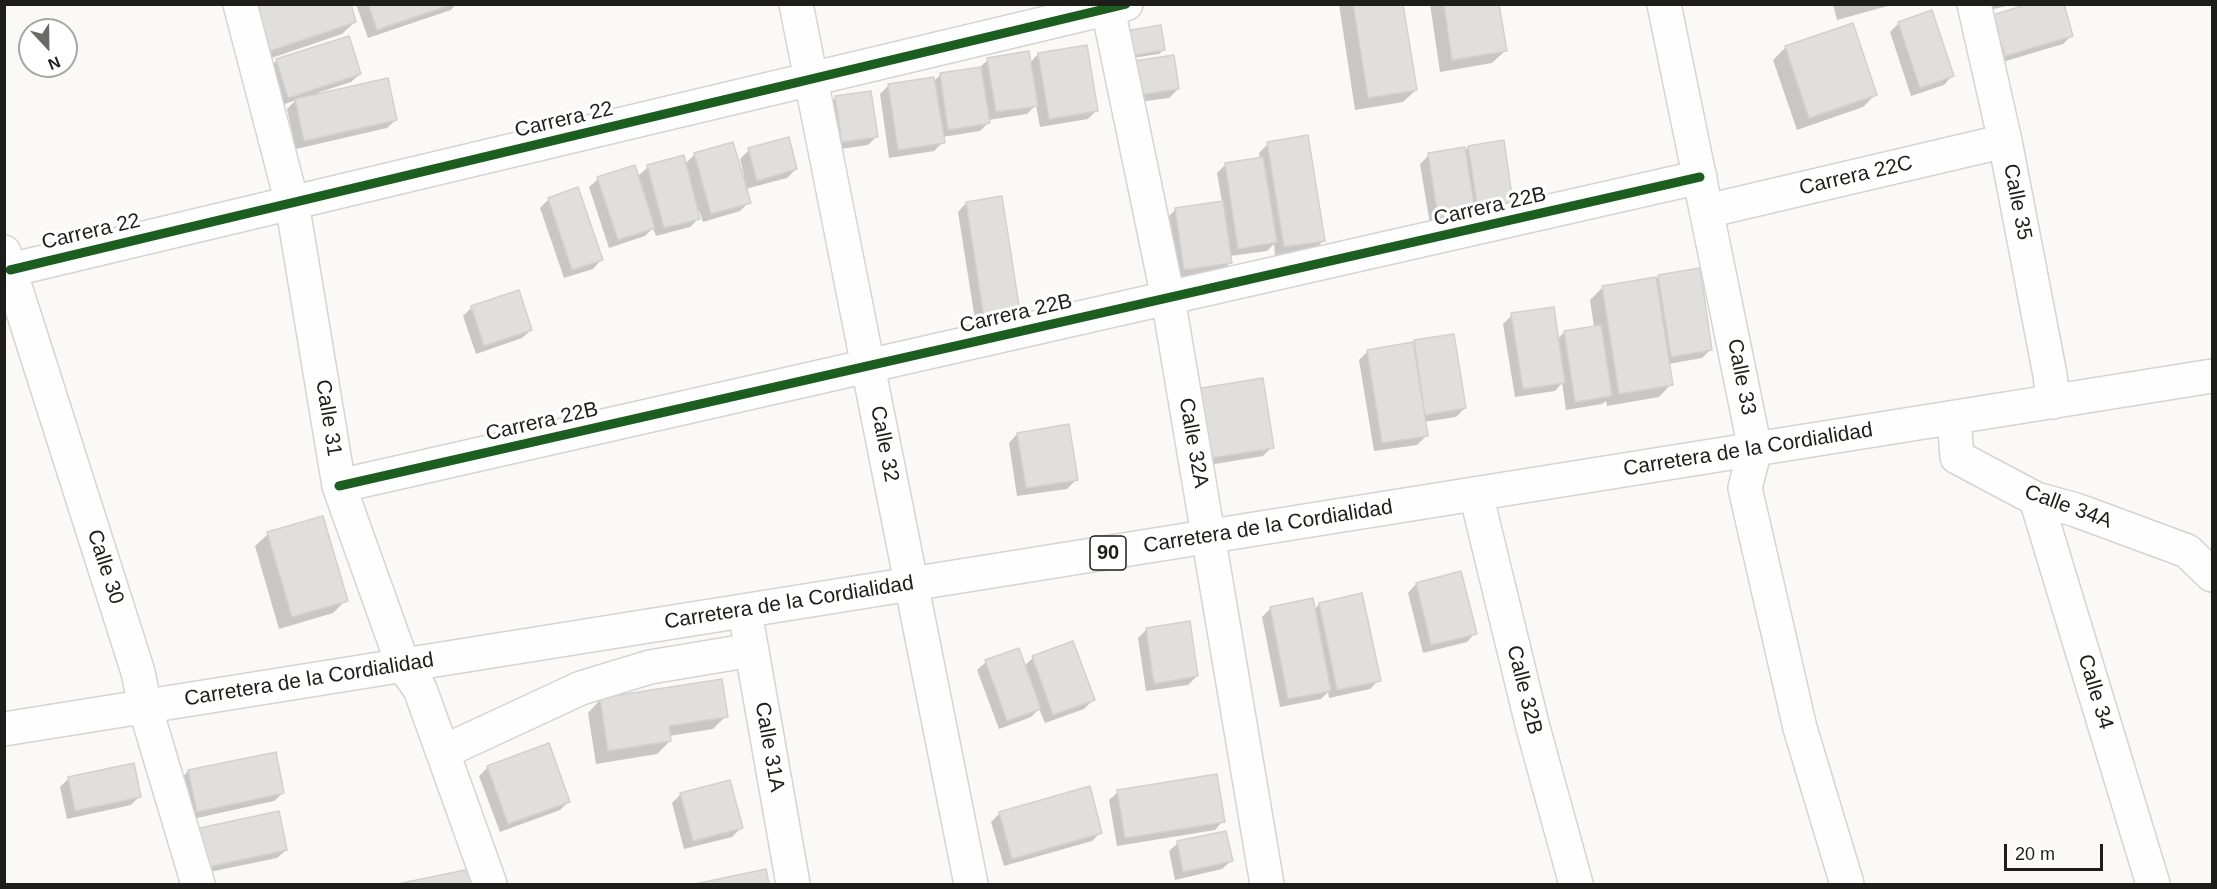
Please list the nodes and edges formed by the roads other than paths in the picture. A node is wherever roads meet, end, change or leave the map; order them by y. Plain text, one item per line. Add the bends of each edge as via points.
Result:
1 (240, 4) edge
2 (795, 4) edge
3 (1664, 4) edge
4 (1974, 4) edge
5 (1114, 6) edge
6 (810, 80) junction
7 (2006, 141) junction
8 (1700, 177) junction
9 (292, 203) junction
10 (1707, 211) junction
11 (7, 261) edge
12 (1168, 298) junction
13 (868, 366) junction
14 (2212, 376) edge
15 (2053, 402) junction
16 (1954, 418) junction
17 (1755, 449) junction
18 (339, 486) junction
19 (1476, 494) junction
20 (2036, 499) junction
21 (1210, 536) junction
22 (2212, 575) edge
23 (911, 584) junction
24 (744, 610) junction
25 (752, 650) junction
26 (403, 665) junction
27 (144, 706) junction
28 (4, 729) edge
29 (443, 752) junction
30 (198, 885) edge
31 (490, 885) edge
32 (793, 885) edge
33 (972, 885) edge
34 (1267, 885) edge
35 (1576, 885) edge
36 (1847, 885) edge
37 (2153, 885) edge

1 - 9 main road, Calle 31
2 - 6 main road, Calle 32
3 - 8 main road, Calle 33
4 - 7 main road, Calle 35
5 - 6 main road, Carrera 22
5 - 12 main road, Calle 32A
6 - 9 main road, Carrera 22
6 - 13 main road, Calle 32
7 - 10 main road, Carrera 22C
7 - 15 main road, Calle 35
8 - 10 main road, Calle 33
8 - 12 main road, Carrera 22B
9 - 11 main road, Carrera 22
9 - 18 main road, Calle 31
10 - 17 main road, Calle 33
11 - 27 main road, Calle 30 via 138,672
12 - 13 main road, Carrera 22B
12 - 21 main road, Calle 32A
13 - 18 main road, Carrera 22B
13 - 23 main road, Calle 32
14 - 15 main road, Carretera de la Cordialidad / 90
15 - 16 main road, Carretera de la Cordialidad / 90
16 - 17 main road, Carretera de la Cordialidad / 90
16 - 20 main road, Calle 34A via 1957,457
17 - 19 main road, Carretera de la Cordialidad / 90
17 - 36 main road, Calle 33 via 1745,488 1800,728
18 - 26 main road, Calle 31
19 - 21 main road, Carretera de la Cordialidad / 90
19 - 35 main road, Calle 32B
20 - 22 main road, Calle 34A via 2187,551
20 - 37 main road, Calle 34
21 - 23 main road, Carretera de la Cordialidad / 90
21 - 34 main road, Calle 32A
23 - 24 main road, Carretera de la Cordialidad / 90
23 - 33 main road, Calle 32
24 - 25 main road, Calle 31A
24 - 26 main road, Carretera de la Cordialidad / 90
25 - 29 main road via 650,667 581,688
25 - 32 main road, Calle 31A
26 - 27 main road, Carretera de la Cordialidad / 90
26 - 29 main road, Calle 31 via 420,689
27 - 28 main road, Carretera de la Cordialidad / 90
27 - 30 main road, Calle 30
29 - 31 main road, Calle 31

